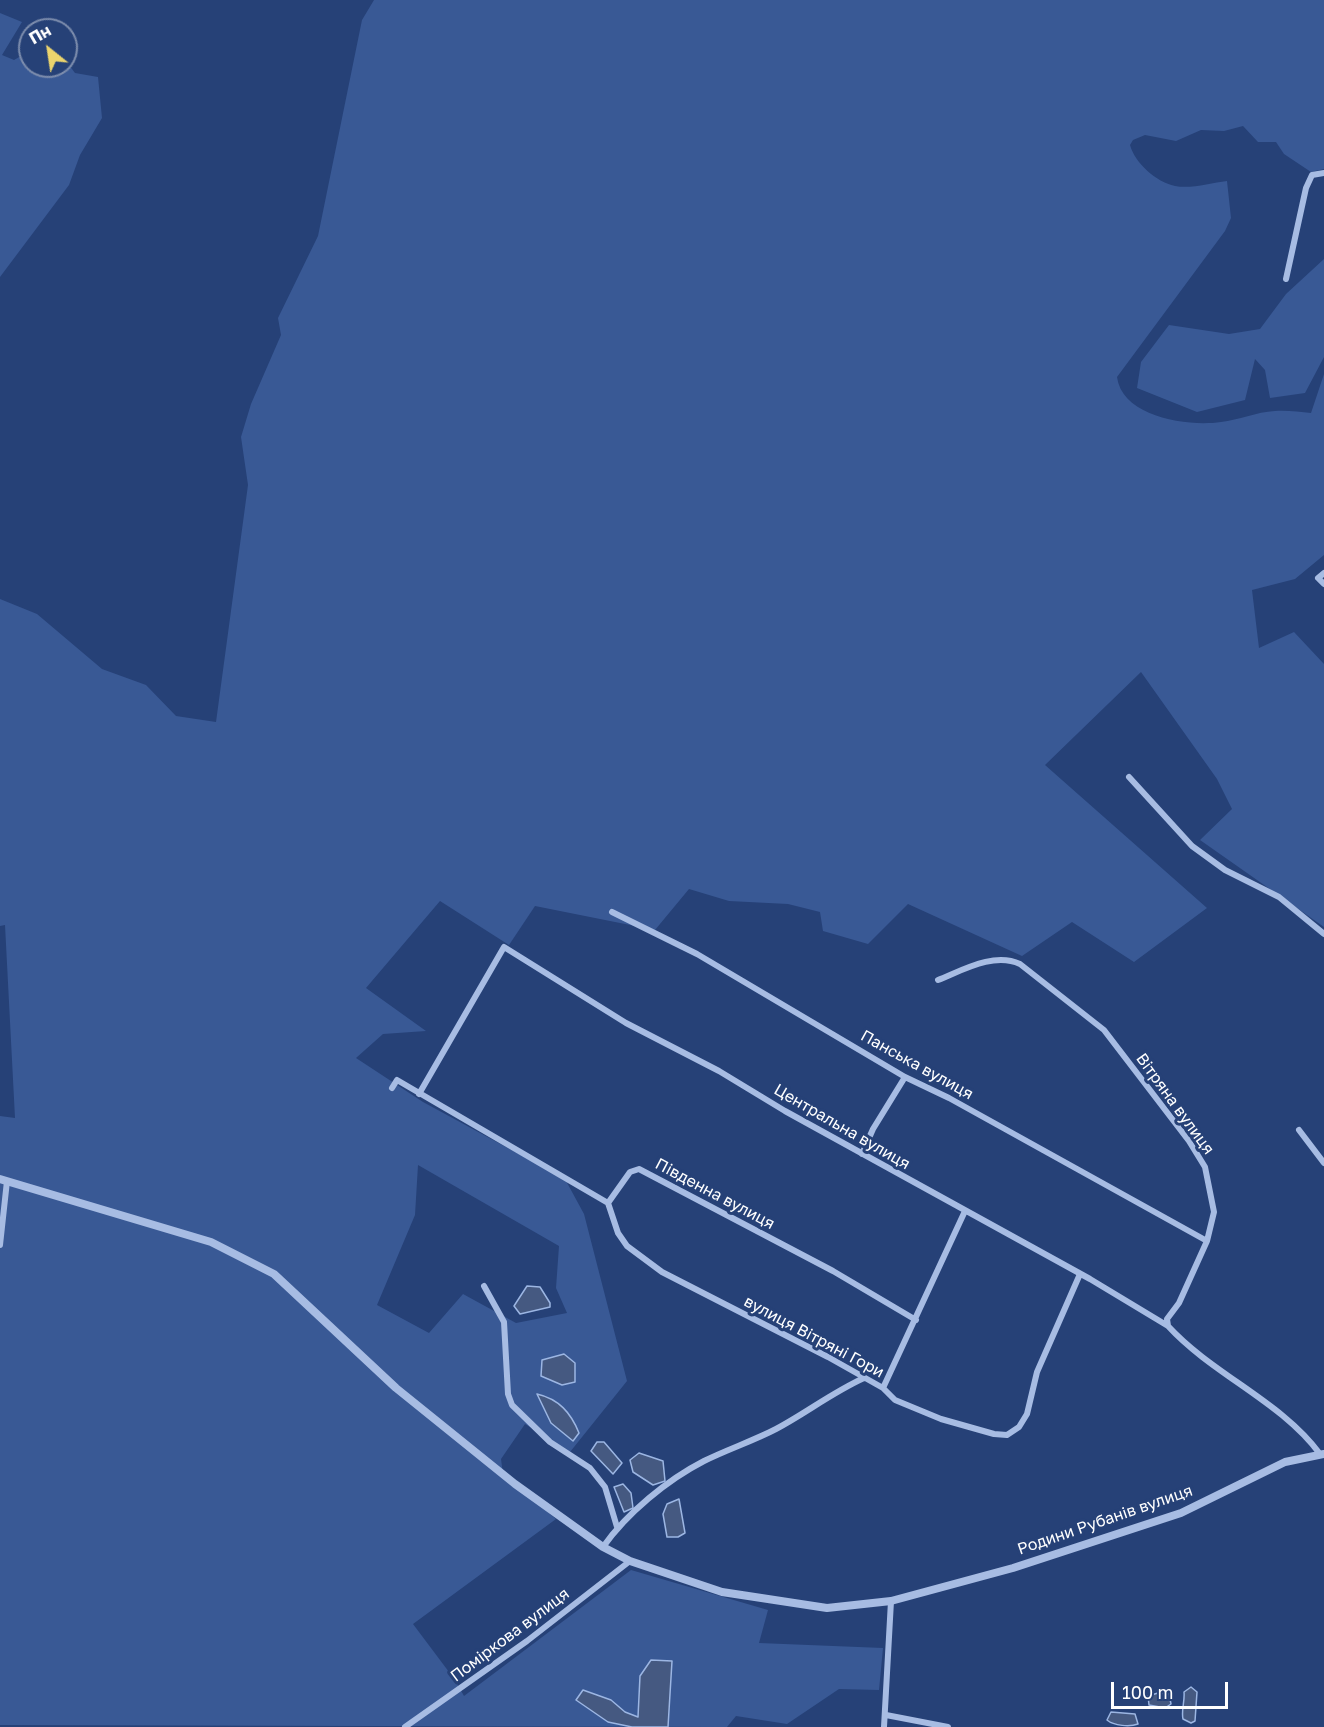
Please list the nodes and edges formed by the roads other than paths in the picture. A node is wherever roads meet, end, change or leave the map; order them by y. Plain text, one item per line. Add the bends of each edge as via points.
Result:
1 (1324, 173) edge
2 (1286, 279) dead end
3 (1324, 573) edge
4 (1324, 584) edge
5 (1129, 777) dead end
6 (612, 912) dead end
7 (1324, 934) edge
8 (938, 980) dead end
9 (905, 1077) junction
10 (392, 1088) dead end
11 (419, 1094) junction
12 (1299, 1130) dead end
13 (862, 1154) junction
14 (1324, 1162) edge
15 (3, 1180) edge
16 (608, 1203) junction
17 (965, 1211) junction
18 (1208, 1241) junction
19 (0, 1245) edge
20 (1080, 1274) junction
21 (484, 1286) dead end
22 (916, 1320) junction
23 (1168, 1326) junction
24 (864, 1378) junction
25 (883, 1388) junction
26 (1322, 1454) edge
27 (617, 1527) junction
28 (603, 1547) junction
29 (630, 1561) junction
30 (891, 1601) junction
31 (886, 1715) junction
32 (405, 1727) edge
33 (884, 1727) edge
34 (948, 1727) edge

1 - 2 street via 1312,175 1306,188
3 - 4 street via 1318,578
5 - 7 street via 1192,846 1225,870 1279,897
6 - 9 street, Панська вулиця via 697,954
8 - 18 street, Вітряна вулиця via 980,964 1009,959 1104,1030 1205,1167 1214,1212
9 - 13 street
9 - 18 street, Панська вулиця
10 - 11 street via 397,1080
11 - 13 street, Центральна вулиця via 504,947 626,1023 719,1071
11 - 16 street
12 - 14 street
13 - 17 street, Центральна вулиця
15 - 19 street
15 - 28 street, Родини Рубанів вулиця via 211,1242 274,1274 396,1388 515,1484
16 - 22 street, Південна вулиця via 630,1172 639,1169 833,1271
16 - 24 street, вулиця Вітряні Гори via 618,1233 640,1257 688,1288
17 - 20 street, Центральна вулиця
17 - 22 street
18 - 23 street, Вітряна вулиця via 1179,1303 1167,1319
20 - 23 street, Центральна вулиця
20 - 25 street, вулиця Вітряні Гори via 1037,1372 1028,1414 1007,1435 910,1407
21 - 27 street via 504,1323 512,1405 550,1442 590,1468 604,1487
22 - 25 street
23 - 26 street via 1304,1432
24 - 25 street, вулиця Вітряні Гори
24 - 27 street via 779,1427 675,1479
26 - 30 street, Родини Рубанів вулиця via 1285,1462 1181,1513 1013,1568
27 - 28 street
28 - 29 street, Родини Рубанів вулиця
29 - 30 street, Родини Рубанів вулиця via 722,1592 827,1608
29 - 32 street, Поміркова вулиця via 527,1641
30 - 31 street
31 - 33 street
31 - 34 street

